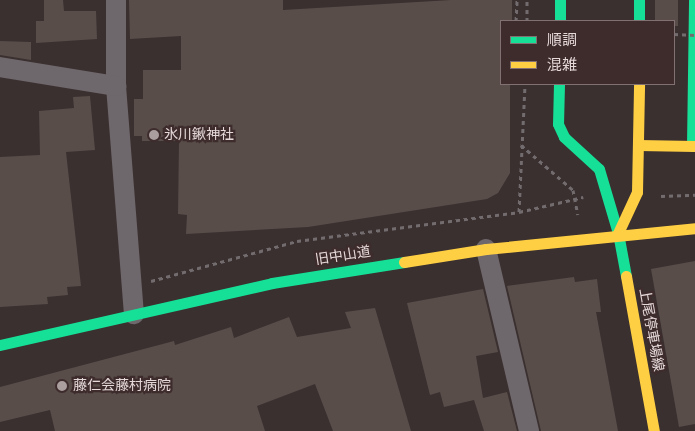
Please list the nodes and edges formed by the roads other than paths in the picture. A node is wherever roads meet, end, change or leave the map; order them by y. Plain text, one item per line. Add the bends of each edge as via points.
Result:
1 (116, 0) edge
2 (560, 0) edge
3 (640, 0) edge
4 (694, 0) edge
5 (560, 20) edge
6 (639, 20) edge
7 (0, 67) edge
8 (559, 85) edge
9 (639, 85) edge
10 (116, 86) junction
11 (638, 146) junction
12 (694, 146) edge
13 (695, 228) edge
14 (618, 233) junction
15 (486, 249) junction
16 (134, 314) junction
17 (0, 345) edge
18 (529, 431) edge
19 (654, 431) edge

1 - 10 street
2 - 5 main road
3 - 6 main road
4 - 12 main road
7 - 10 street
8 - 14 main road, 上尾停車場線 via 558,124 570,145 599,168
9 - 11 main road
10 - 16 street
11 - 12 main road
11 - 14 main road via 637,192
13 - 14 main road, 旧中山道
14 - 15 main road, 旧中山道
14 - 19 main road, 上尾停車場線
15 - 16 main road, 旧中山道 via 272,283
15 - 18 street
16 - 17 main road, 旧中山道

